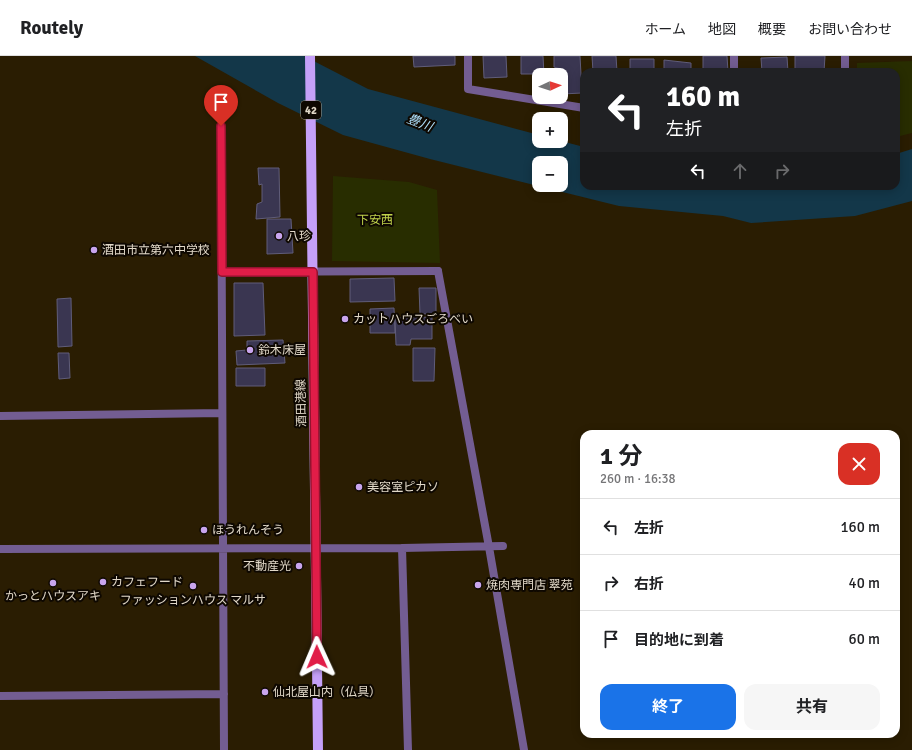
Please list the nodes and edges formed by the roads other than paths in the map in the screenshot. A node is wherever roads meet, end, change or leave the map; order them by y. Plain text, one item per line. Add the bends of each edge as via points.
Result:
1 (310, 56) edge
2 (468, 56) edge
3 (734, 56) edge
4 (845, 56) edge
5 (734, 68) edge
6 (845, 68) edge
7 (580, 107) edge
8 (221, 126) dead end
9 (222, 272) junction
10 (313, 272) junction
11 (222, 413) junction
12 (0, 416) edge
13 (503, 546) dead end
14 (489, 547) junction
15 (316, 548) junction
16 (402, 548) junction
17 (0, 549) edge
18 (223, 549) junction
19 (224, 694) junction
20 (0, 696) edge
21 (224, 750) edge
22 (318, 750) edge
23 (408, 750) edge
24 (524, 750) edge

1 - 10 main road, 酒田港線 / 42
2 - 7 street via 468,89
3 - 5 street
4 - 6 street
8 - 9 street
9 - 10 street
9 - 11 street
10 - 14 street via 438,271
10 - 15 main road, 酒田港線 / 42
11 - 12 street
11 - 18 street
13 - 14 street
14 - 16 street
14 - 24 street
15 - 16 street
15 - 18 street
15 - 22 main road, 酒田港線 / 42
16 - 23 street
17 - 18 street
18 - 19 street
19 - 20 street
19 - 21 street

